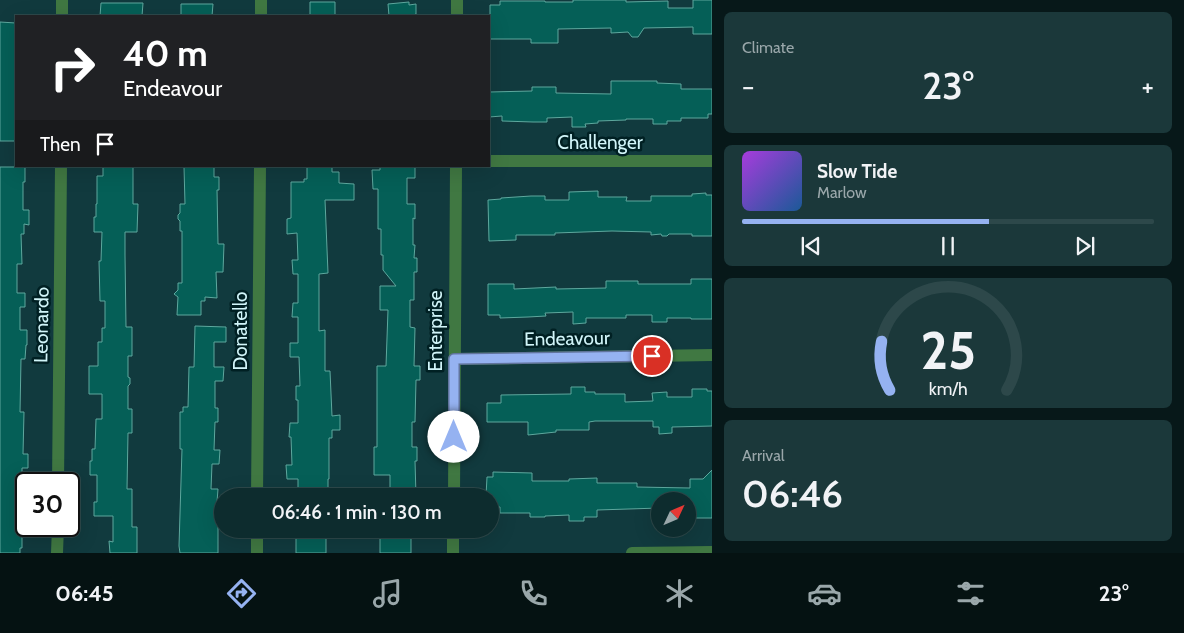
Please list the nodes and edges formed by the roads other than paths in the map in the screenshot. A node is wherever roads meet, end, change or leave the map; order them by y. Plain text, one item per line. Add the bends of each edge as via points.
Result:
1 (62, 0) edge
2 (261, 0) edge
3 (457, 0) edge
4 (62, 15) edge
5 (261, 15) edge
6 (457, 15) edge
7 (490, 161) edge
8 (712, 161) edge
9 (61, 167) edge
10 (260, 167) edge
11 (456, 167) edge
12 (712, 355) edge
13 (454, 359) junction
14 (58, 472) edge
15 (257, 488) edge
16 (454, 488) edge
17 (58, 537) edge
18 (257, 538) edge
19 (454, 538) edge
20 (712, 552) edge
21 (57, 553) edge
22 (257, 553) edge
23 (453, 553) edge
24 (632, 553) edge

1 - 4 street
2 - 5 street
3 - 6 street
7 - 8 street, Challenger
9 - 14 street, Leonardo
10 - 15 street, Donatello
11 - 13 street, Enterprise
12 - 13 street, Endeavour
13 - 16 street, Enterprise
17 - 21 street
18 - 22 street
19 - 23 street
20 - 24 street

